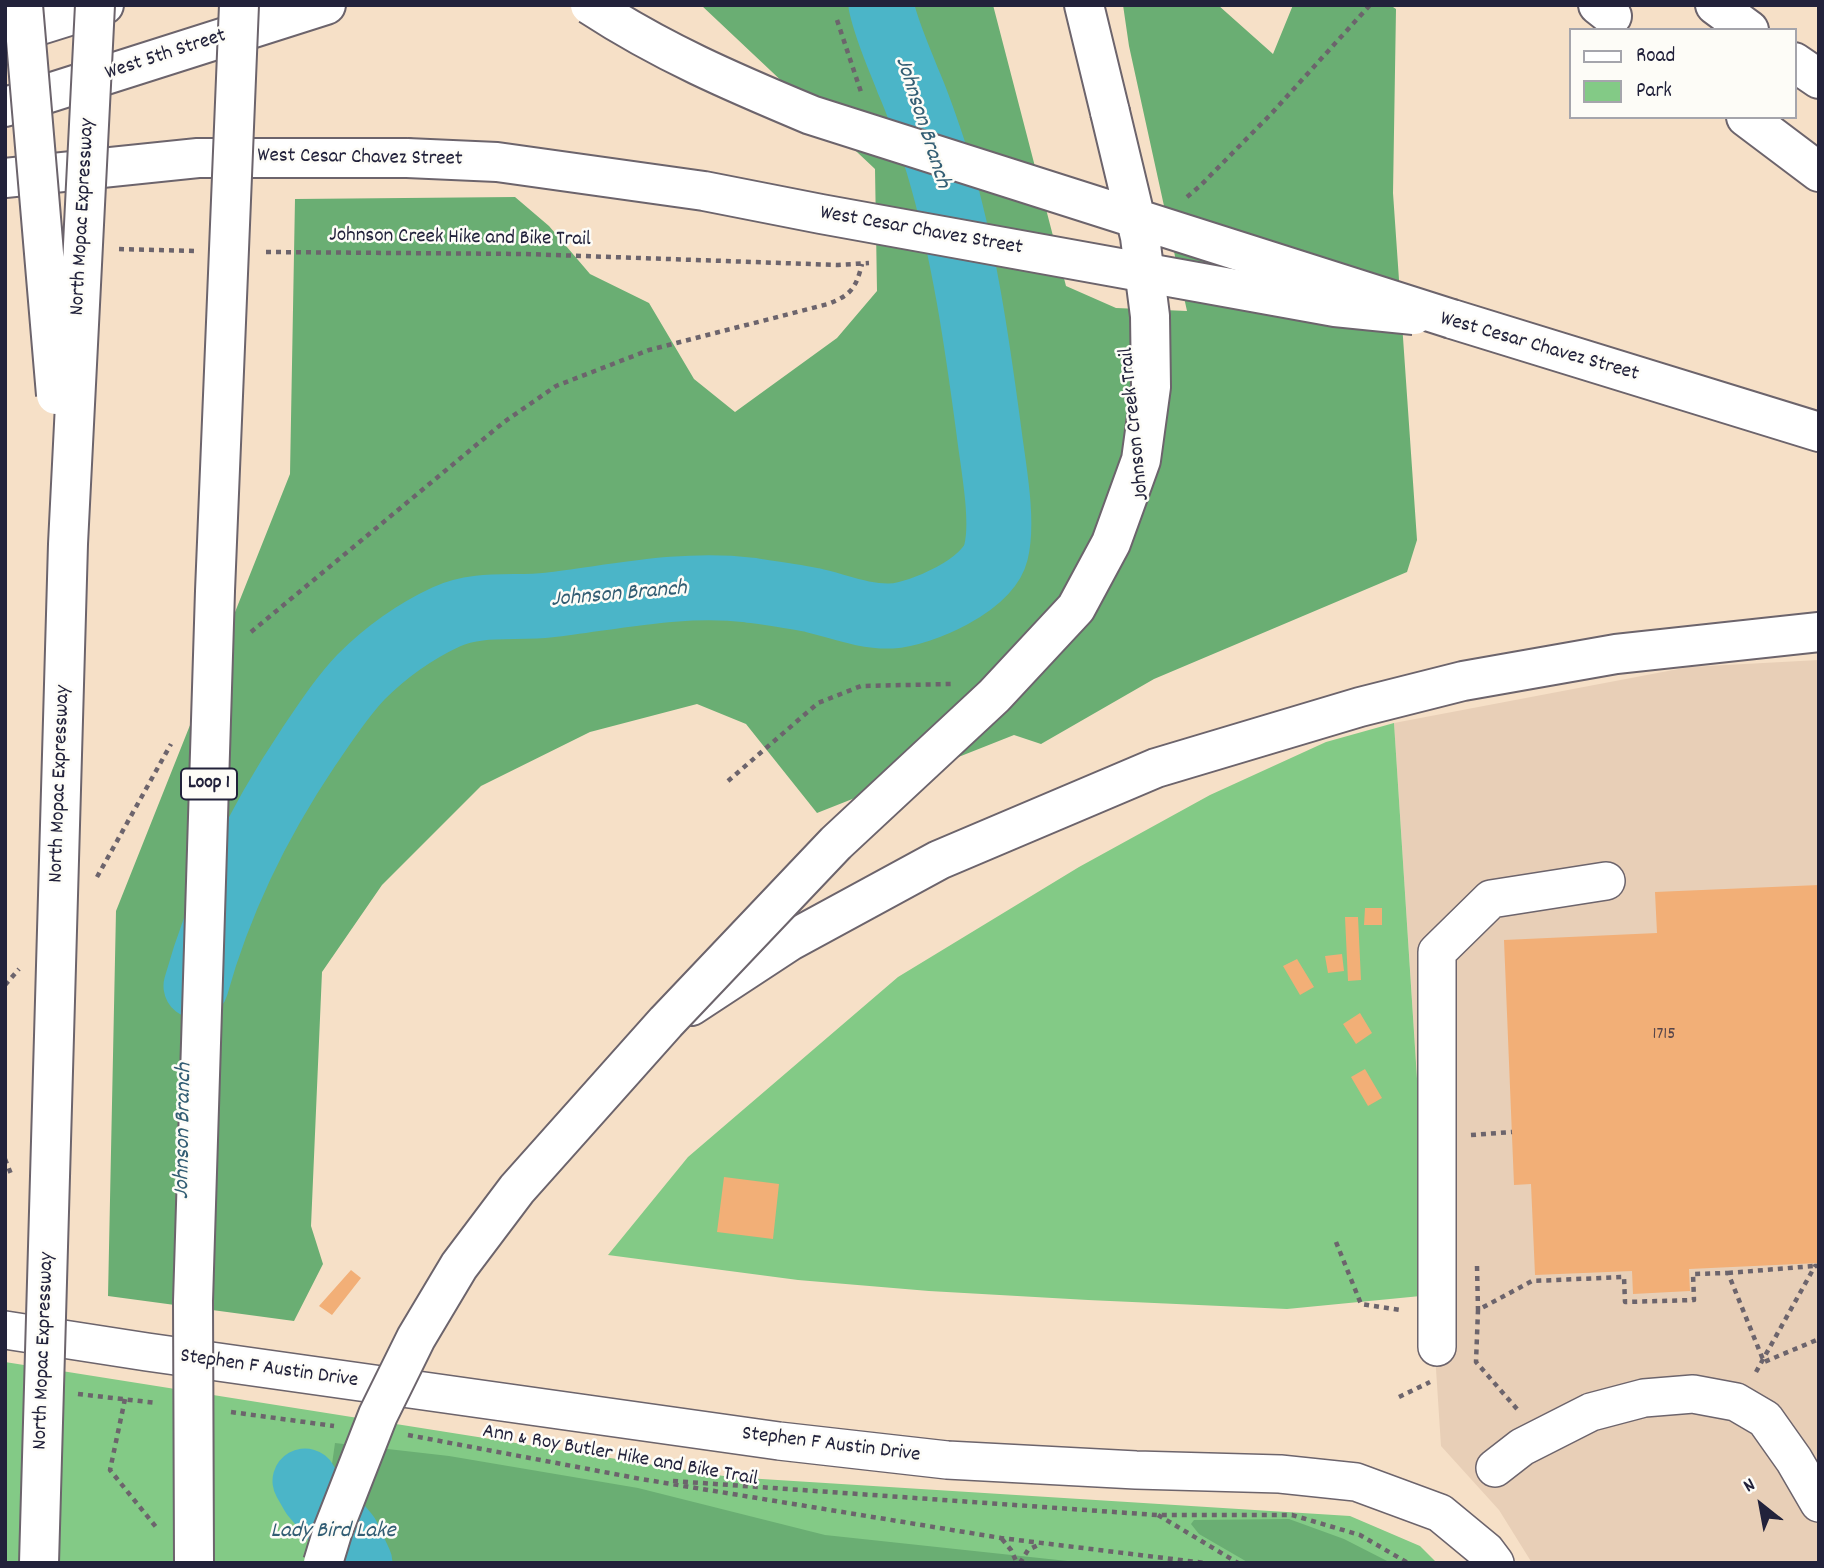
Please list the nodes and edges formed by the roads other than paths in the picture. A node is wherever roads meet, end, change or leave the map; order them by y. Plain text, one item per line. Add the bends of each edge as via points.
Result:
1 (23, 5) edge
2 (95, 5) edge
3 (104, 5) edge
4 (239, 5) edge
5 (326, 5) edge
6 (590, 5) edge
7 (1084, 5) edge
8 (1715, 5) edge
9 (1746, 28) edge
10 (5, 36) edge
11 (1796, 63) edge
12 (1819, 79) edge
13 (5, 107) edge
14 (1749, 119) edge
15 (1819, 172) edge
16 (5, 178) edge
17 (1452, 319) junction
18 (1819, 432) edge
19 (68, 544) junction
20 (1819, 632) edge
21 (1606, 881) dead end
22 (666, 1022) junction
23 (5, 1330) edge
24 (1437, 1347) dead end
25 (1495, 1468) dead end
26 (1819, 1503) edge
27 (39, 1563) edge
28 (194, 1563) edge
29 (323, 1563) edge
30 (1495, 1563) edge

1 - 19 main road, bridge
2 - 19 main road, North Mopac Expressway, bridge
3 - 10 main road
4 - 28 main road, Loop 1, bridge via 193,1301
5 - 13 main road, West 5th Street
6 - 17 main road, bridge via 637,36 719,77 811,115
7 - 22 main road, bridge via 1140,237 1150,316 1151,387 1141,460 1111,542 1076,608 994,696 836,843
8 - 9 main road
11 - 12 main road
14 - 15 main road
16 - 17 main road, West Cesar Chavez Street, bridge via 198,158 497,162 704,191 1335,307
17 - 18 main road, West Cesar Chavez Street
19 - 27 main road, North Mopac Expressway, bridge
20 - 22 main road, bridge via 1616,654 1463,681 1156,768 939,860 790,941
21 - 24 street via 1491,900 1437,952
22 - 29 main road, bridge via 516,1189 459,1266 378,1415
23 - 30 street, Stephen F Austin Drive via 765,1439 947,1460 1280,1474 1356,1482 1440,1513
25 - 26 street via 1522,1447 1591,1412 1644,1398 1692,1394 1736,1402 1765,1419

